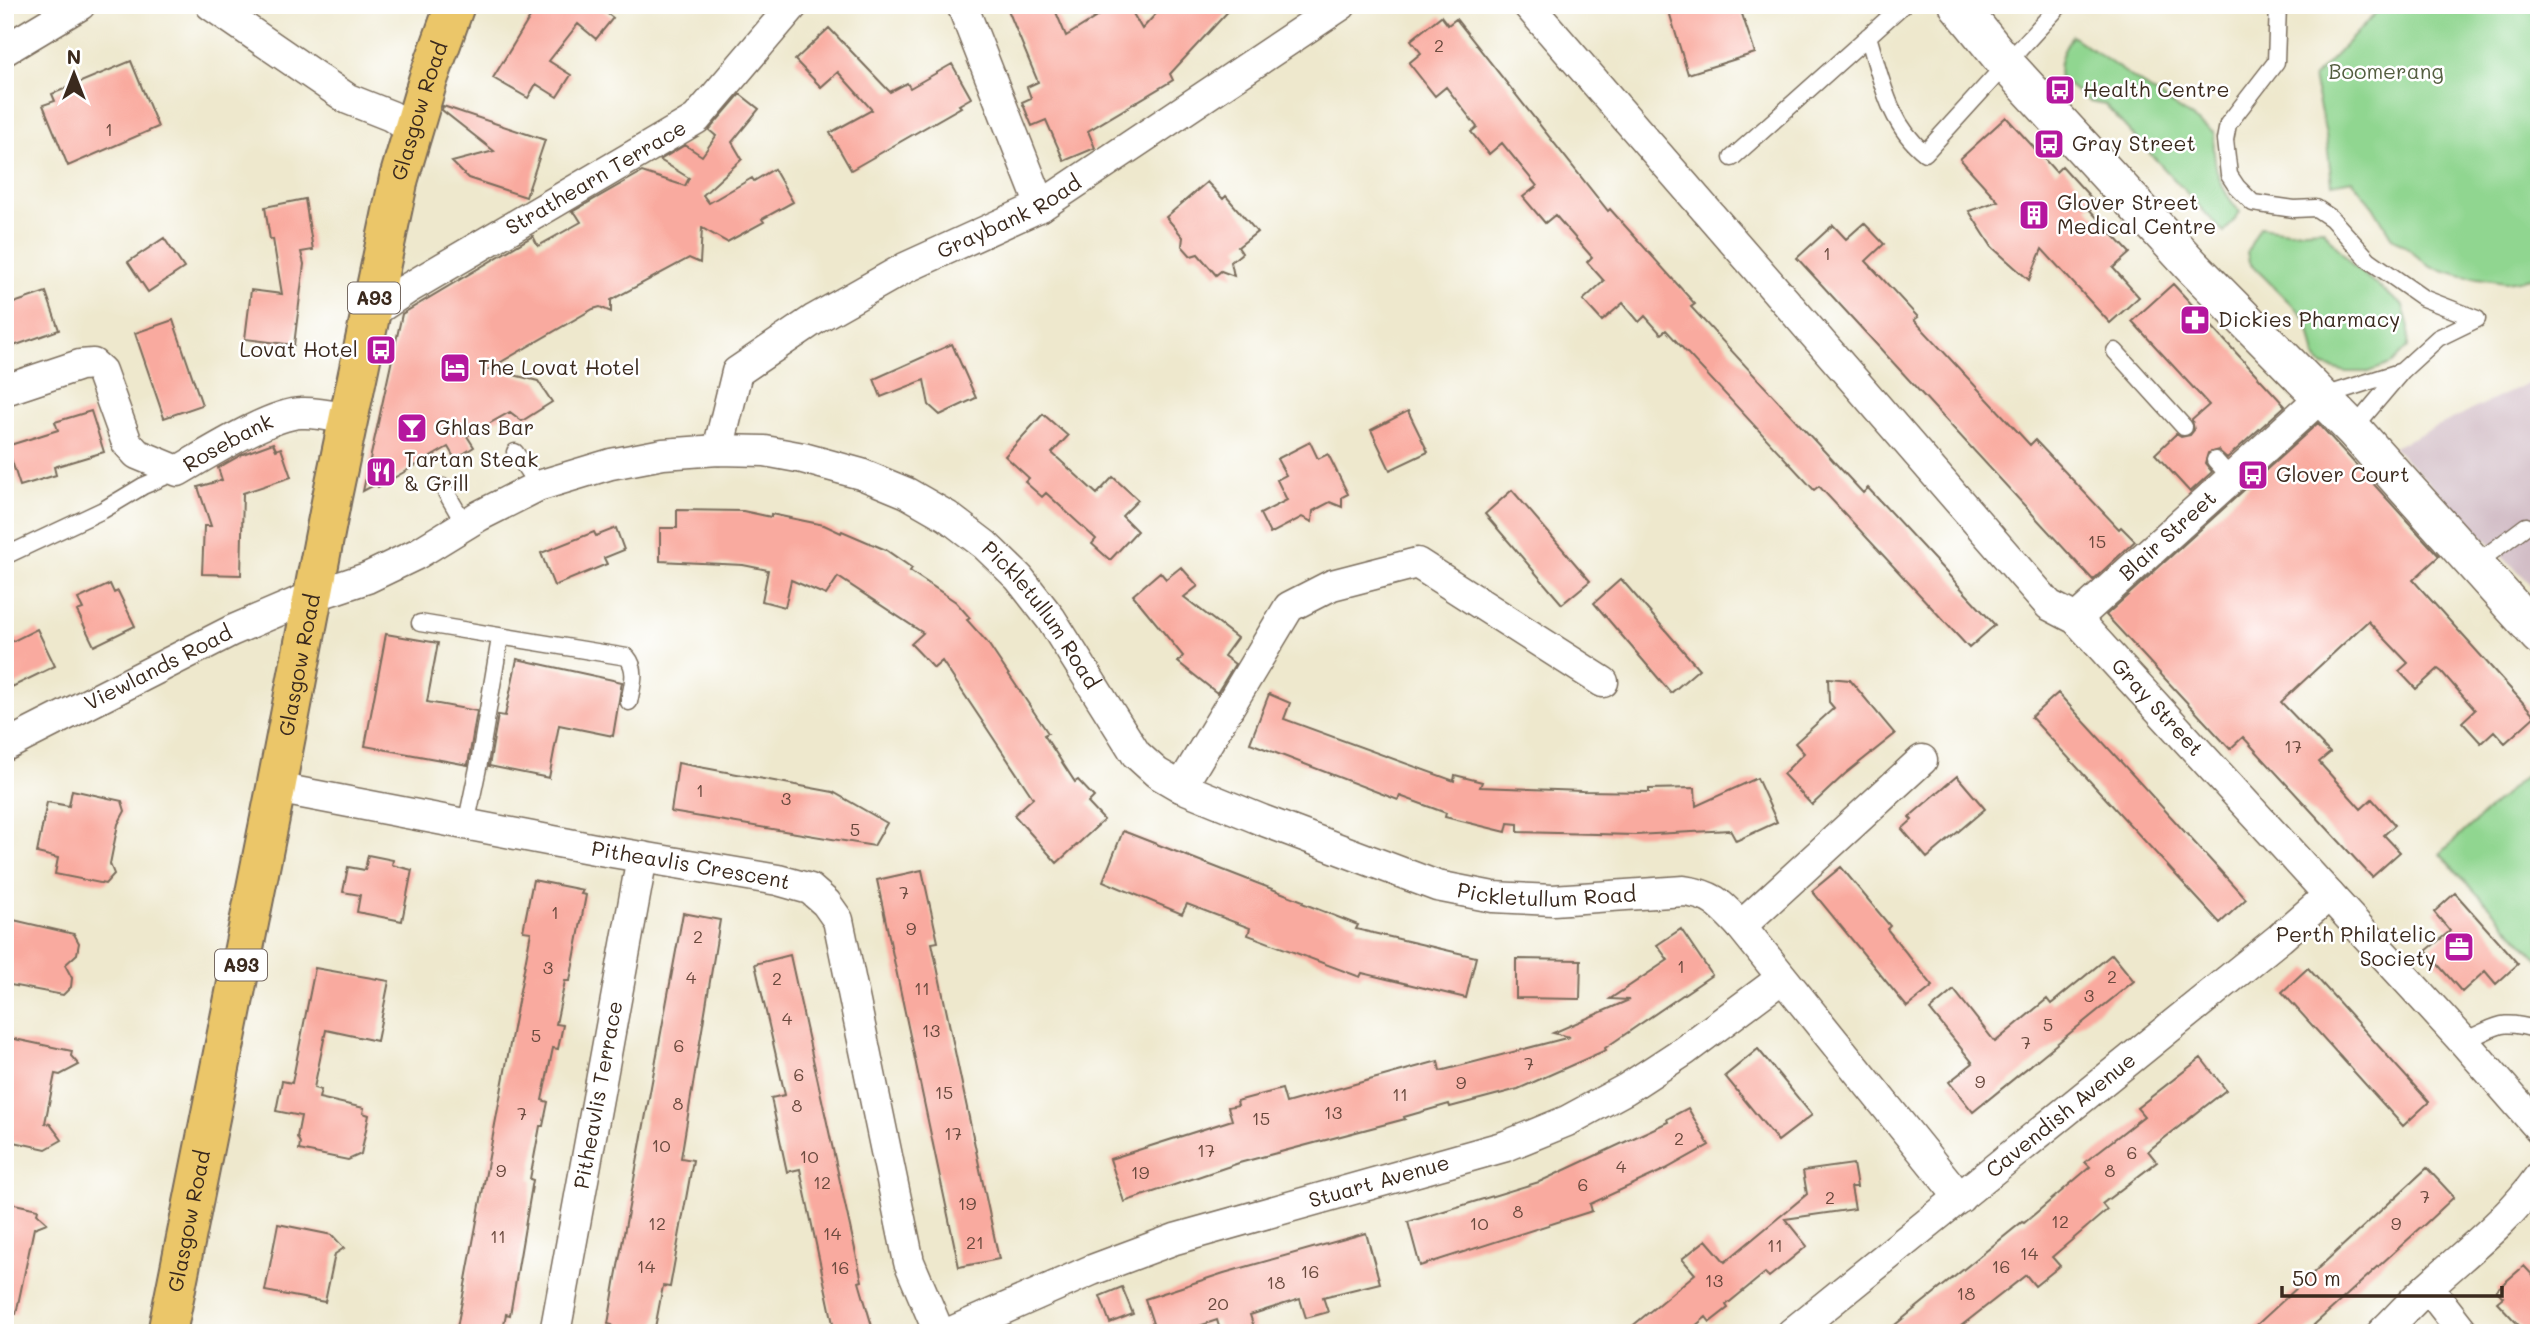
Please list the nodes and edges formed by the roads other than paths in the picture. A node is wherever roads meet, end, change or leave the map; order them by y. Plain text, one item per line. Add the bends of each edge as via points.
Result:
1 (80, 5) edge
2 (211, 5) edge
3 (455, 5) edge
4 (793, 5) edge
5 (962, 5) edge
6 (1341, 5) edge
7 (1528, 5) edge
8 (1903, 5) edge
9 (1958, 5) edge
10 (2060, 5) edge
11 (2278, 5) edge
12 (1868, 36) junction
13 (5, 50) edge
14 (2007, 65) junction
15 (413, 130) junction
16 (1732, 159) dead end
17 (1041, 206) junction
18 (370, 314) junction
19 (2115, 351) dead end
20 (2402, 371) junction
21 (5, 390) edge
22 (2321, 397) junction
23 (349, 419) junction
24 (2185, 427) dead end
25 (2353, 429) junction
26 (718, 450) junction
27 (515, 452) dead end
28 (178, 471) junction
29 (538, 485) junction
30 (443, 487) dead end
31 (465, 525) junction
32 (2526, 526) dead end
33 (5, 556) edge
34 (2474, 565) junction
35 (313, 596) junction
36 (2076, 619) junction
37 (420, 623) dead end
38 (2539, 636) edge
39 (500, 638) junction
40 (1603, 682) dead end
41 (629, 702) dead end
42 (5, 746) edge
43 (1922, 760) dead end
44 (1181, 787) junction
45 (276, 788) junction
46 (466, 825) junction
47 (642, 857) junction
48 (2329, 895) junction
49 (1741, 926) junction
50 (1782, 978) junction
51 (2539, 1030) edge
52 (2463, 1041) junction
53 (2539, 1128) edge
54 (2539, 1177) edge
55 (1960, 1198) junction
56 (2428, 1287) junction
57 (167, 1333) edge
58 (555, 1333) edge
59 (942, 1333) edge
60 (949, 1333) edge
61 (1791, 1333) edge
62 (2382, 1333) edge
63 (2464, 1333) edge

1 - 13 street
2 - 15 street via 348,99
3 - 15 main road, Glasgow Road / A93
4 - 18 street, Strathearn Terrace via 696,119
5 - 17 street
6 - 17 street, Graybank Road
7 - 36 street, Gray Street via 2049,605
8 - 12 lane
9 - 14 street
10 - 14 lane
11 - 20 lane via 2276,62 2228,124 2228,175 2253,203 2316,208 2369,260 2423,298 2477,319 2438,338
12 - 14 lane via 1889,106 1909,141 1925,153
12 - 16 lane
14 - 22 street via 2191,265
15 - 18 main road, Glasgow Road / A93
17 - 26 street, Graybank Road via 905,268 815,319 737,372
18 - 23 main road, Glasgow Road / A93
19 - 24 lane
20 - 22 lane
20 - 25 lane
21 - 28 street, Rosebank via 93,364 101,371 127,443 137,454
22 - 25 street
22 - 36 street, Blair Street via 2223,469
23 - 28 street, Rosebank via 298,413 260,426
23 - 35 main road, Glasgow Road / A93
25 - 34 street
26 - 29 street, Pickletullum Road via 611,464
26 - 44 street, Pickletullum Road via 765,451 861,474 947,516 1019,578 1051,619 1136,754
27 - 29 lane
28 - 33 lane
29 - 31 street, Pickletullum Road
30 - 31 lane
31 - 35 street, Pickletullum Road via 367,578
32 - 34 lane
34 - 38 street
35 - 42 street, Viewlands Road via 231,631
35 - 45 main road, Glasgow Road / A93
36 - 48 street, Gray Street
37 - 39 lane
39 - 41 lane via 627,657 634,672
39 - 46 lane
40 - 44 street via 1417,564 1374,573 1332,585 1289,607
43 - 49 street
44 - 49 street, Pickletullum Road via 1437,886 1493,897 1553,900 1702,893 1718,901
45 - 46 street, Pitheavlis Crescent
45 - 57 main road, Glasgow Road / A93
46 - 47 street, Pitheavlis Crescent
47 - 58 street, Pitheavlis Terrace
47 - 59 street, Pitheavlis Crescent via 810,889 838,920 909,1262
48 - 52 street, Gray Street
48 - 55 street, Cavendish Avenue
49 - 50 street, Pickletullum Road
50 - 55 street, Pickletullum Road
50 - 60 street, Stuart Avenue via 1684,1051 1567,1121 1506,1146 1175,1239
51 - 52 lane via 2515,1023 2497,1025
52 - 53 street, Gray Street
54 - 56 street via 2497,1227
55 - 61 street, Cavendish Avenue
56 - 62 street
56 - 63 street

